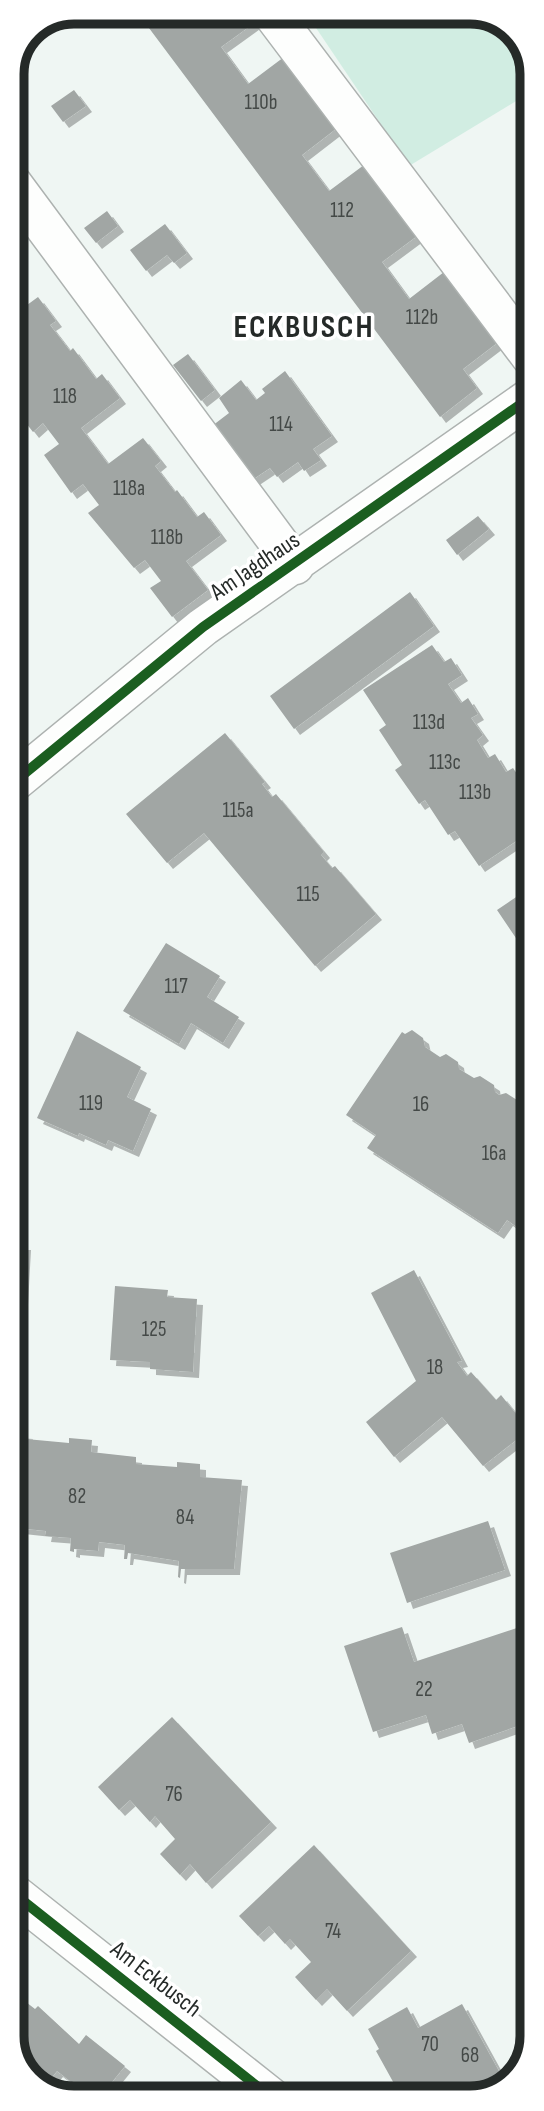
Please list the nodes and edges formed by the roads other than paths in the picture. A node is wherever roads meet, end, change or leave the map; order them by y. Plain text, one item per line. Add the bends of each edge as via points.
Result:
1 (280, 25) edge
2 (24, 199) edge
3 (520, 342) edge
4 (520, 405) edge
5 (295, 565) junction
6 (24, 774) edge
7 (24, 1902) edge
8 (257, 2086) edge

1 - 3 street
2 - 5 street, Am Jagdhaus
4 - 5 street, Am Jagdhaus
5 - 6 street, Am Jagdhaus via 203,627
7 - 8 street, Am Eckbusch

